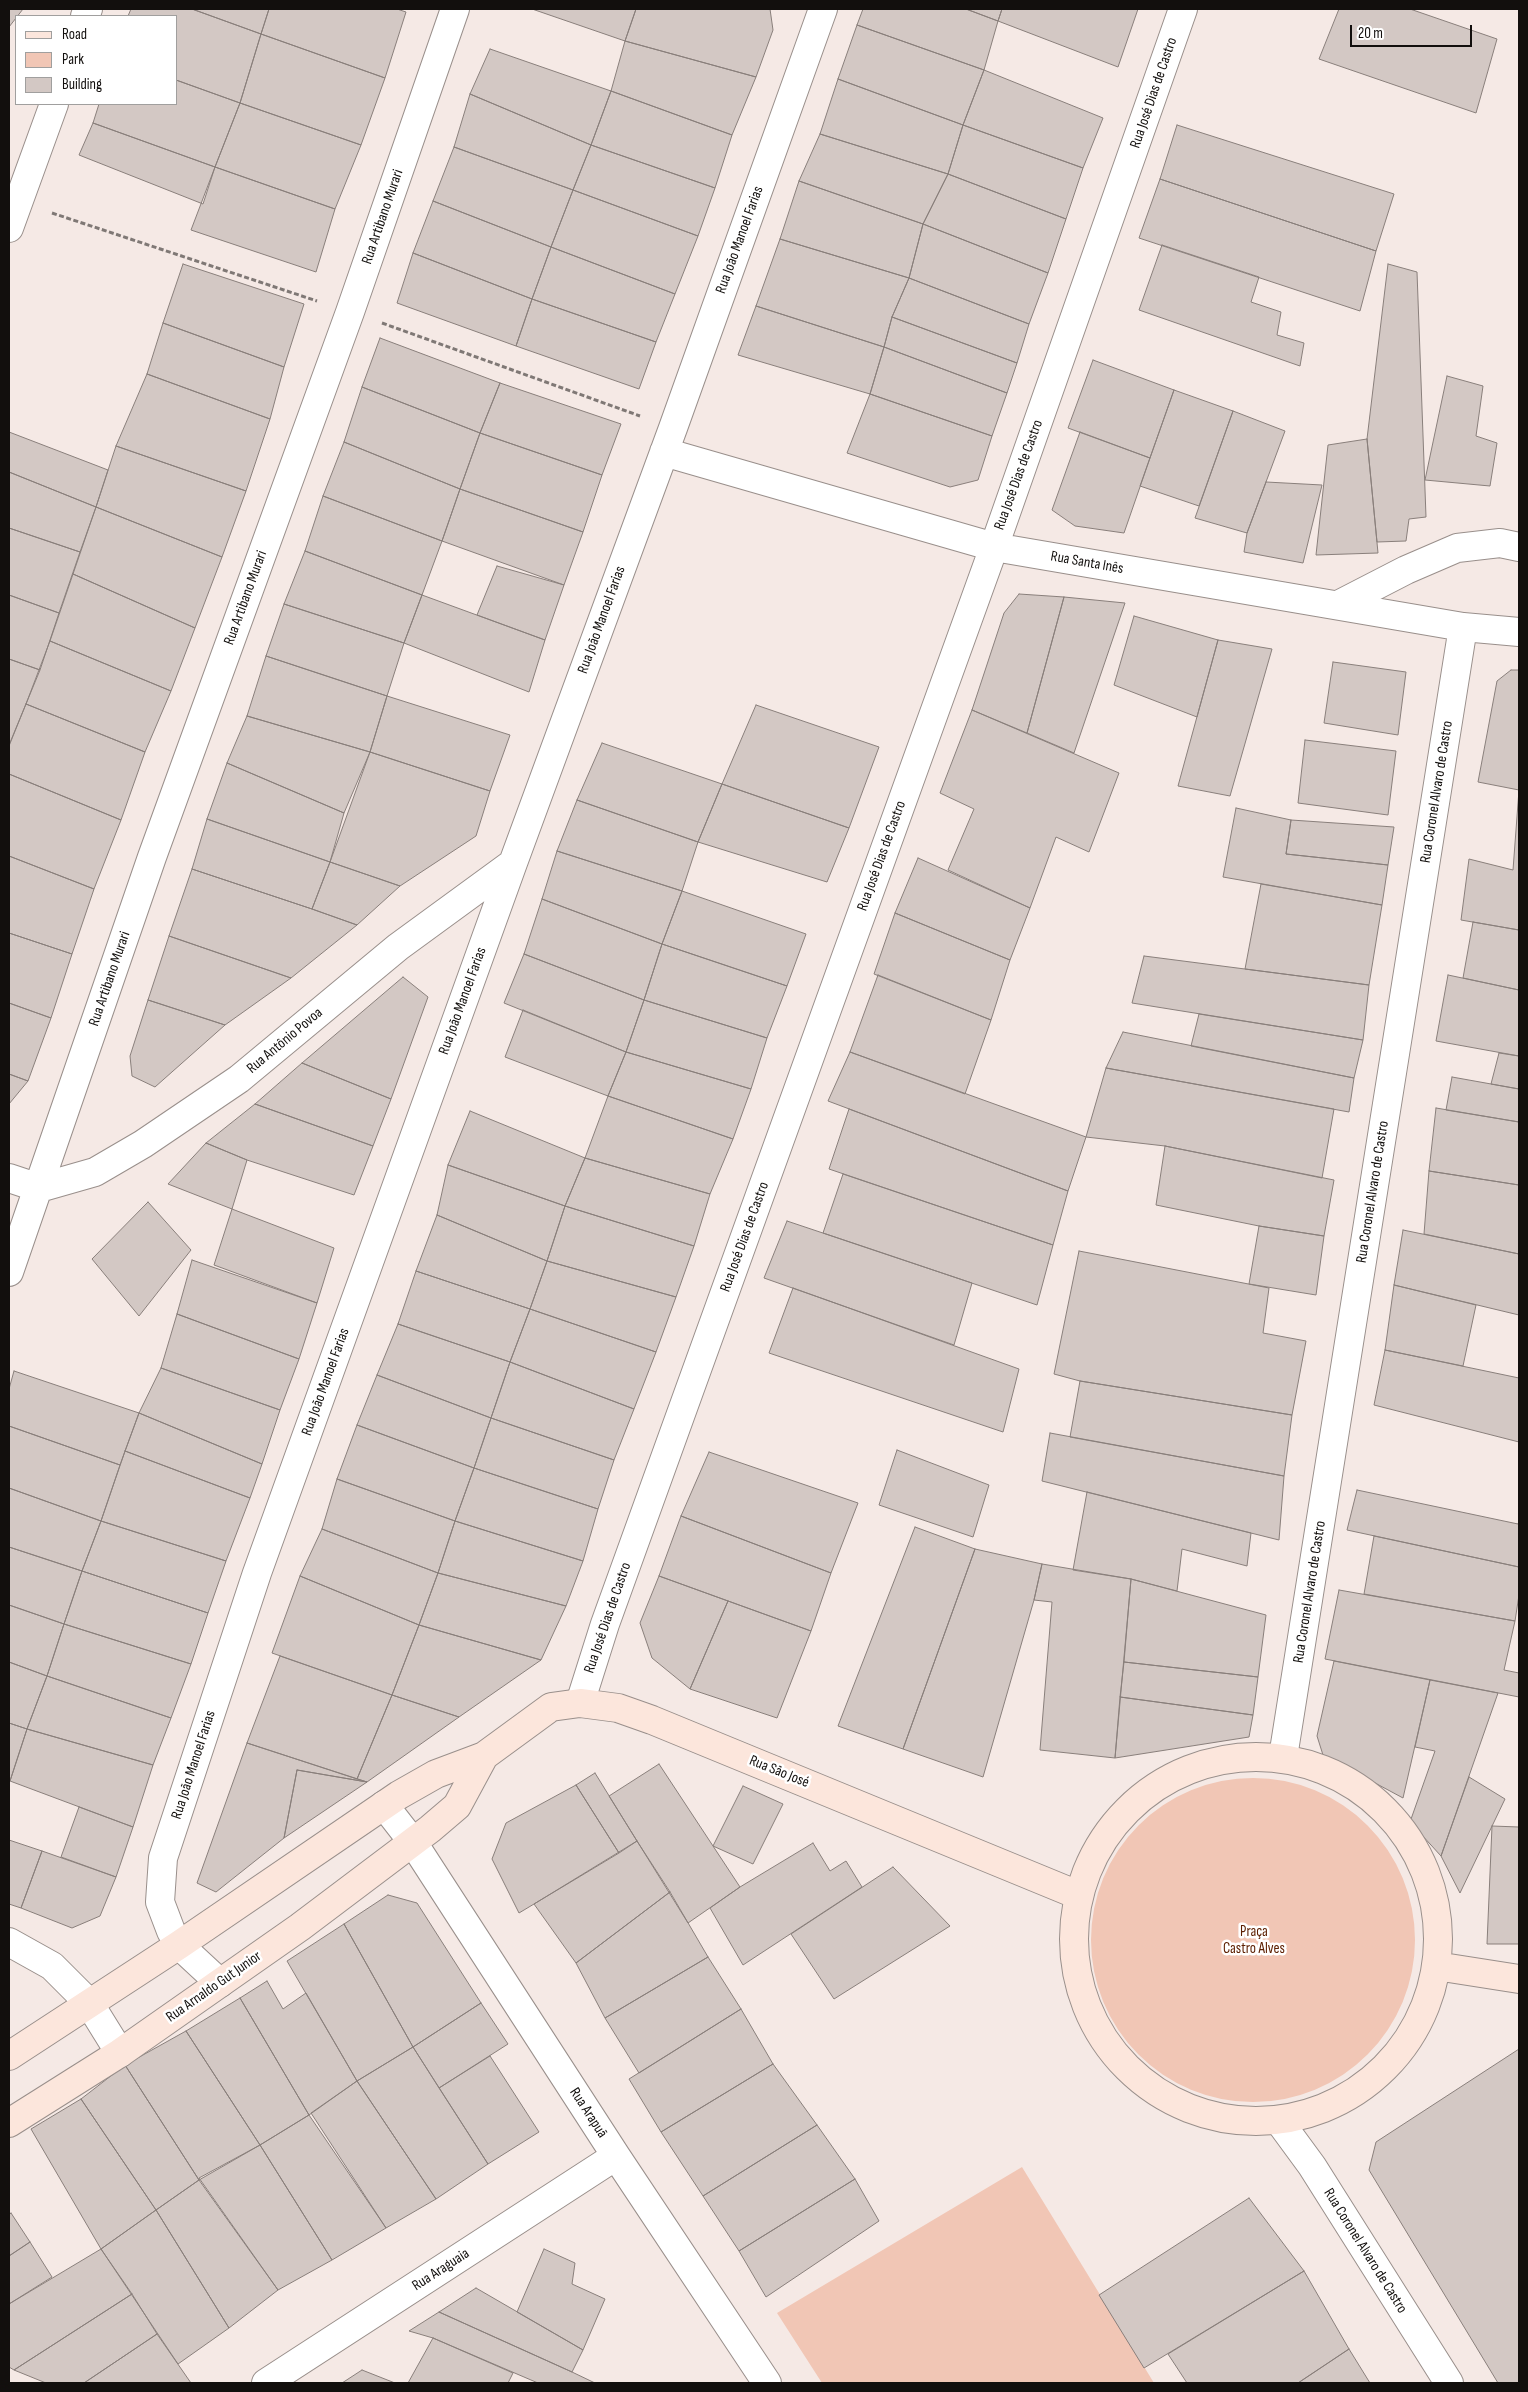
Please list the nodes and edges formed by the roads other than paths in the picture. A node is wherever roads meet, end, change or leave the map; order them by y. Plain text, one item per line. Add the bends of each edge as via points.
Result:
1 (455, 9) edge
2 (805, 9) edge
3 (823, 9) edge
4 (1183, 9) edge
5 (812, 40) junction
6 (54, 105) edge
7 (9, 228) edge
8 (669, 440) junction
9 (994, 547) junction
10 (1519, 547) edge
11 (1338, 605) junction
12 (1463, 626) junction
13 (1519, 632) edge
14 (513, 863) junction
15 (9, 1178) edge
16 (38, 1188) junction
17 (9, 1272) edge
18 (580, 1703) junction
19 (484, 1756) junction
20 (1283, 1757) junction
21 (384, 1805) junction
22 (412, 1841) junction
23 (1078, 1895) junction
24 (9, 1942) edge
25 (179, 1945) junction
26 (1436, 1966) junction
27 (1519, 1979) edge
28 (220, 1983) junction
29 (90, 2003) junction
30 (120, 2053) junction
31 (9, 2056) edge
32 (1279, 2121) junction
33 (9, 2123) edge
34 (616, 2156) junction
35 (266, 2383) edge
36 (767, 2383) edge
37 (1449, 2383) edge

1 - 16 street, Rua Artibano Murari via 350,312 152,857
2 - 5 street
3 - 5 street, Rua João Manoel Farias
4 - 9 street, Rua José Dias de Castro
5 - 8 street, Rua João Manoel Farias
6 - 7 street
8 - 9 street, Rua Santa Inês
8 - 14 street, Rua João Manoel Farias
9 - 11 street, Rua Santa Inês
9 - 18 street, Rua José Dias de Castro via 605,1624
10 - 11 street via 1500,543 1457,548
11 - 12 street, Rua Santa Inês
12 - 13 street, Rua Santa Inês
12 - 20 street, Rua Coronel Alvaro de Castro
14 - 16 street, Rua Antônio Povoa via 398,947 231,1084 143,1144 95,1172
14 - 25 street, Rua João Manoel Farias via 256,1573 163,1858 160,1902
15 - 16 street
16 - 17 street, Rua Artibano Murari
18 - 19 street, Rua São José via 551,1707
18 - 23 street, Rua São José via 618,1708 652,1720
19 - 21 street, Rua São José via 436,1774
19 - 22 street, Rua São José via 457,1806
20 - 23 street via 1229,1757 1178,1772 1133,1803 1098,1845
20 - 26 street via 1338,1775 1384,1808 1418,1854 1435,1908
21 - 22 street, Rua Arapuã
21 - 25 street
22 - 28 street, Rua Arnaldo Gut Junior
22 - 34 street, Rua Arapuã
23 - 32 street via 1073,1954 1088,2011 1119,2061 1165,2099 1220,2119
24 - 29 street via 52,1966
25 - 28 street, Rua João Manoel Farias
25 - 29 street
26 - 27 street
26 - 32 street via 1423,2012 1399,2052 1365,2085 1324,2109
28 - 30 street, Rua Arnaldo Gut Junior
29 - 30 street
29 - 31 street
30 - 33 street, Rua Arnaldo Gut Junior
32 - 37 street, Rua Coronel Alvaro de Castro
34 - 35 street, Rua Araguaia
34 - 36 street, Rua Arapuã

